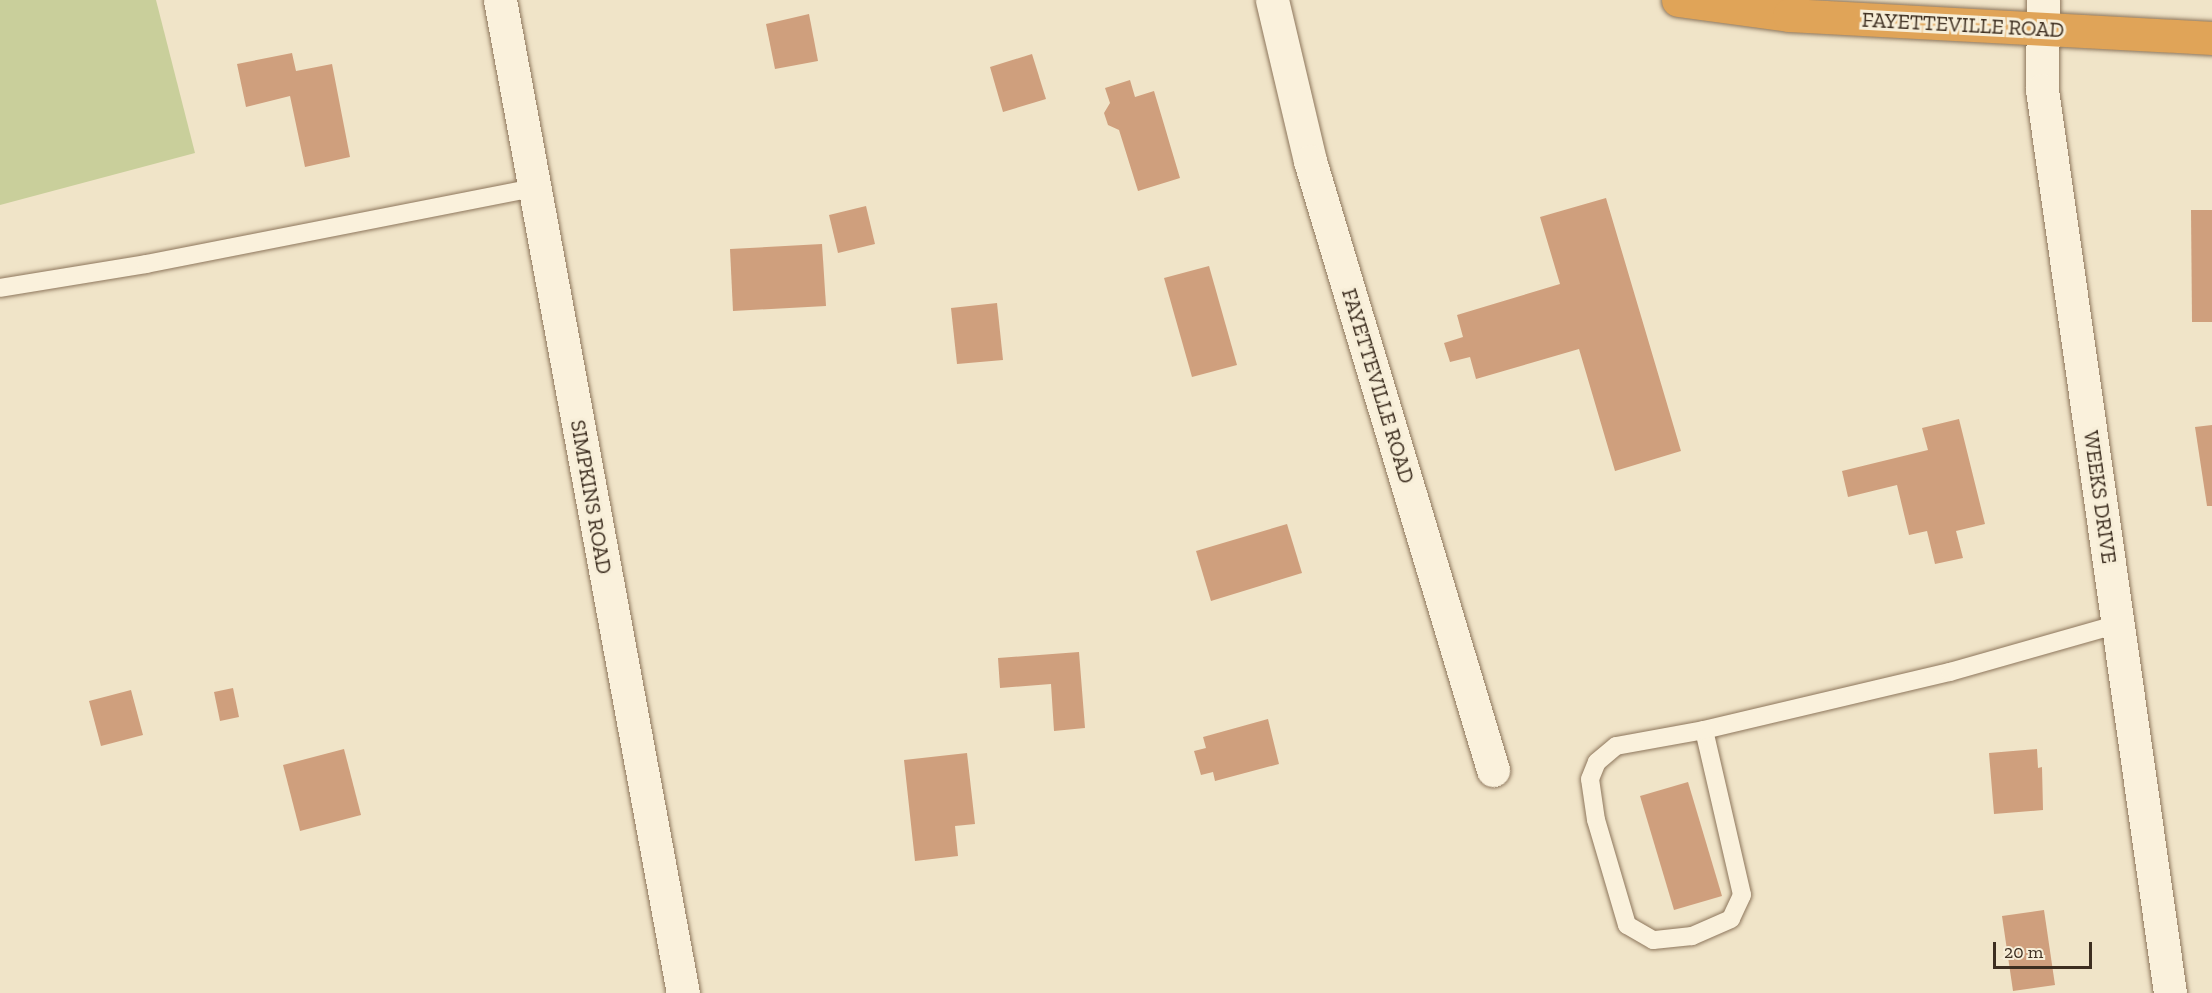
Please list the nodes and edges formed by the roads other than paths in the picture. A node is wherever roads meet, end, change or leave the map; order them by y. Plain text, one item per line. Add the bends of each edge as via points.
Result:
1 (500, 0) edge
2 (1272, 0) edge
3 (1678, 0) edge
4 (2042, 15) edge
5 (2212, 38) edge
6 (534, 188) junction
7 (0, 288) edge
8 (2118, 624) junction
9 (1704, 730) junction
10 (1493, 770) dead end
11 (683, 993) edge
12 (2170, 993) edge

1 - 6 street, SIMPKINS ROAD
2 - 10 street, FAYETTEVILLE ROAD via 1310,161
3 - 4 highway, FAYETTEVILLE ROAD via 1788,15
4 - 5 highway, FAYETTEVILLE ROAD
4 - 8 street, WEEKS DRIVE via 2042,90
6 - 7 lane via 146,264
6 - 11 street, SIMPKINS ROAD
8 - 9 lane via 1950,672
8 - 12 street, WEEKS DRIVE
9 - 9 lane via 1616,746 1597,762 1590,779 1611,882 1627,925 1653,940 1692,936 1731,919 1742,895 1735,851

